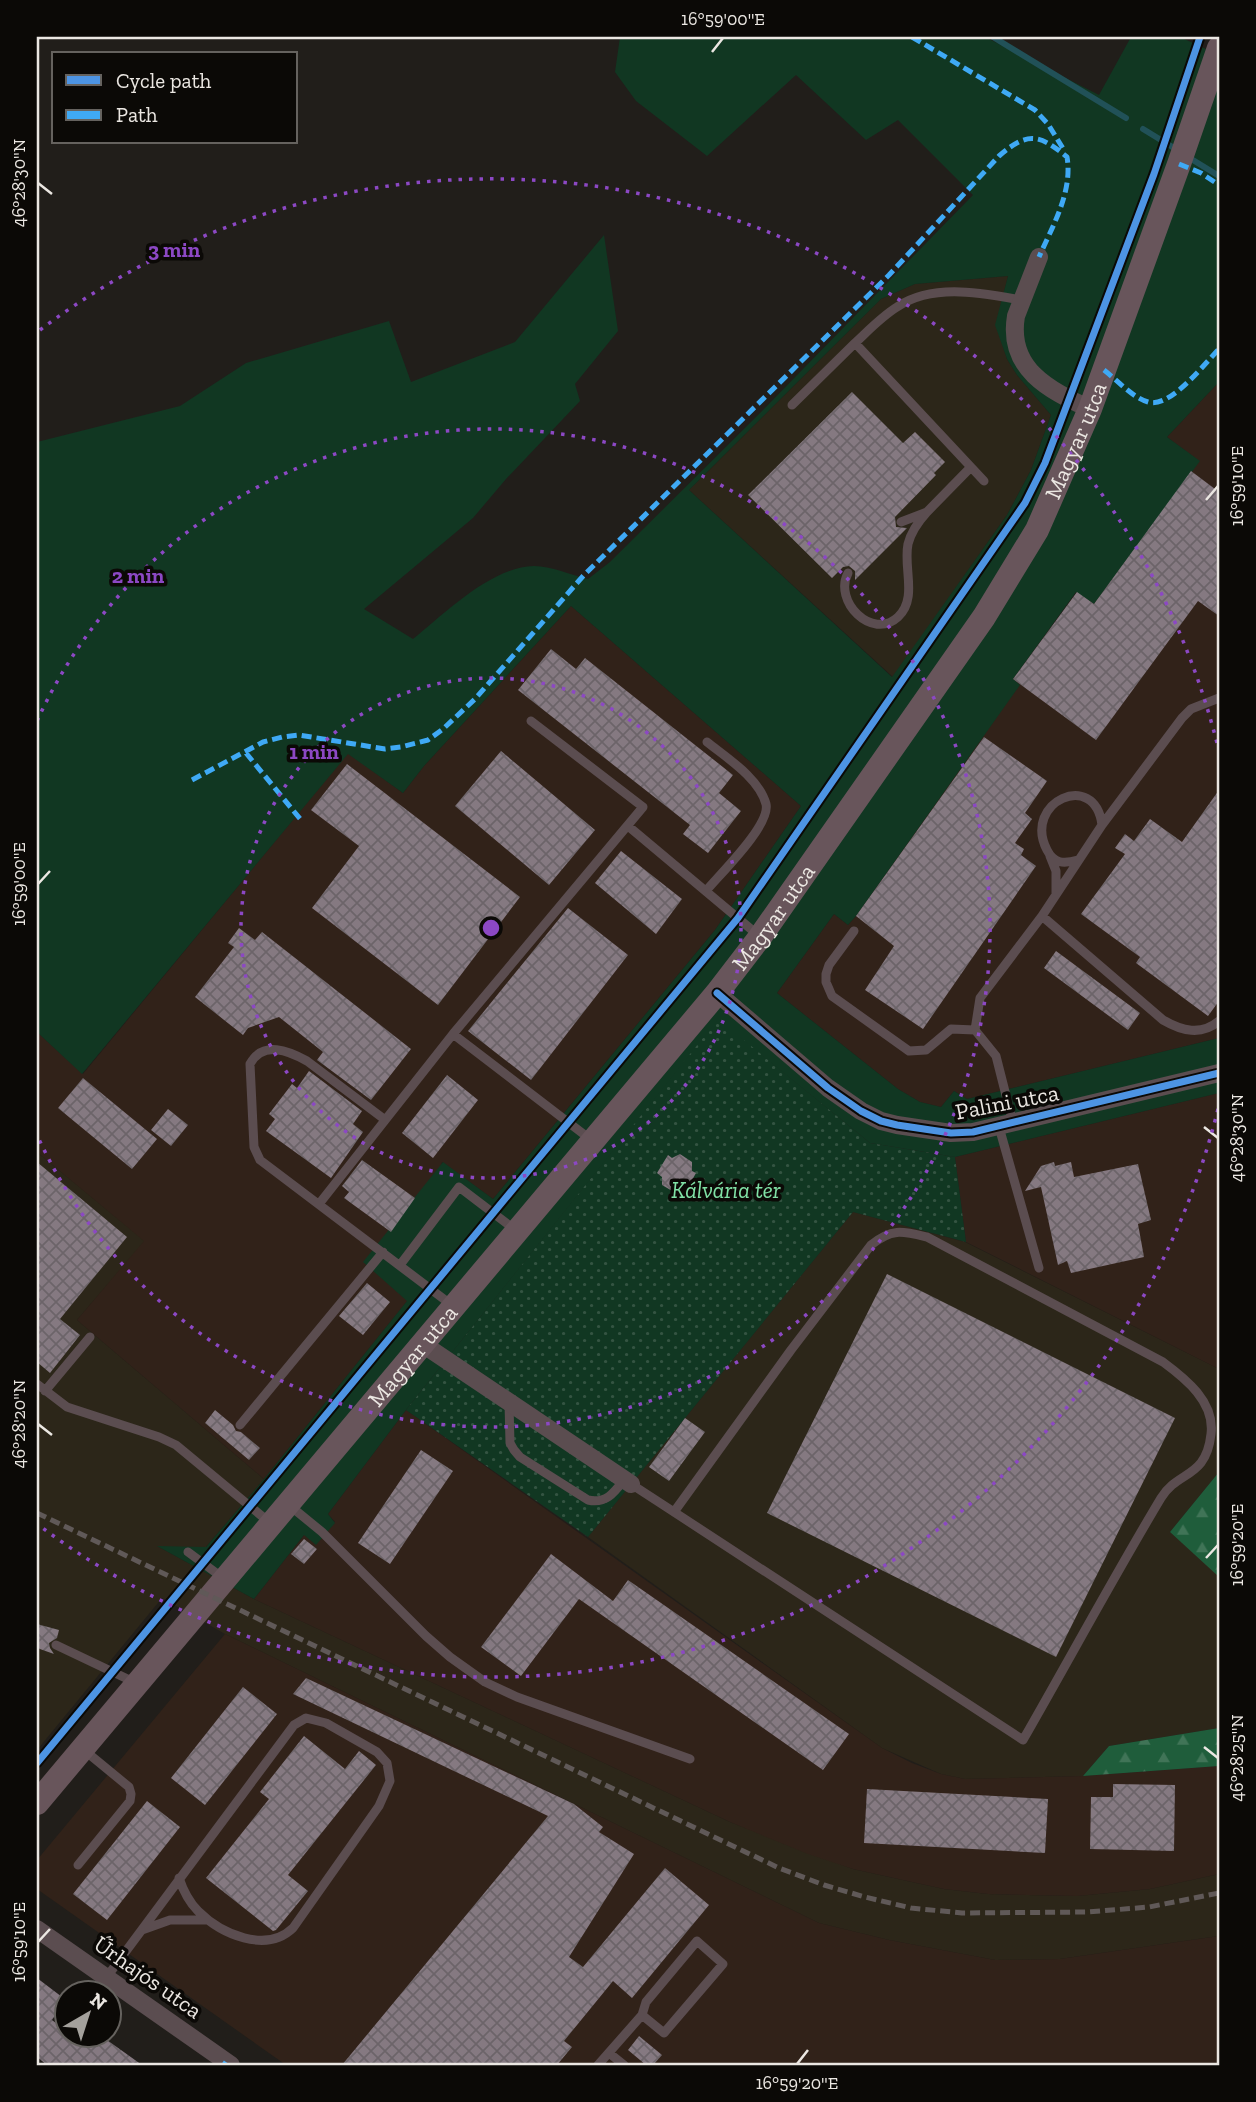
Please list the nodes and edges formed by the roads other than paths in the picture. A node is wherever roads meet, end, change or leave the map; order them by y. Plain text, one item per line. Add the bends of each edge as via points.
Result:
1 (1219, 48) edge
2 (1039, 257) dead end
3 (1021, 300) junction
4 (855, 344) junction
5 (792, 405) dead end
6 (1090, 409) junction
7 (971, 467) junction
8 (984, 481) dead end
9 (927, 512) junction
10 (901, 522) dead end
11 (848, 573) dead end
12 (1219, 698) edge
13 (531, 721) dead end
14 (707, 742) dead end
15 (1102, 825) junction
16 (628, 826) junction
17 (1050, 855) junction
18 (1079, 860) junction
19 (706, 891) junction
20 (1055, 896) junction
21 (1042, 916) junction
22 (854, 931) dead end
23 (760, 937) junction
24 (717, 993) junction
25 (1219, 1021) edge
26 (975, 1030) junction
27 (453, 1034) junction
28 (1219, 1073) edge
29 (384, 1119) junction
30 (1006, 1125) junction
31 (594, 1142) junction
32 (319, 1204) junction
33 (518, 1233) junction
34 (383, 1252) junction
35 (400, 1265) junction
36 (1039, 1268) dead end
37 (455, 1308) junction
38 (90, 1336) dead end
39 (424, 1345) junction
40 (37, 1384) edge
41 (45, 1391) junction
42 (509, 1403) junction
43 (240, 1425) dead end
44 (628, 1482) junction
45 (289, 1505) junction
46 (674, 1512) junction
47 (272, 1524) junction
48 (188, 1552) dead end
49 (225, 1580) junction
50 (56, 1645) dead end
51 (138, 1684) junction
52 (83, 1749) junction
53 (690, 1759) dead end
54 (37, 1803) edge
55 (78, 1865) dead end
56 (179, 1878) junction
57 (208, 1920) junction
58 (37, 1929) edge
59 (138, 1932) junction
60 (106, 1978) junction
61 (642, 2015) junction
62 (609, 2053) junction
63 (227, 2064) edge
64 (598, 2065) edge
65 (624, 2065) edge

1 - 6 main road, Magyar utca
2 - 3 street
3 - 4 lane via 951,292 914,298
3 - 6 street via 1015,338 1028,369 1049,388
4 - 5 lane
4 - 7 lane
6 - 23 main road, Magyar utca via 1050,504 1016,567
7 - 8 lane
7 - 9 lane
9 - 10 lane
9 - 11 lane via 908,543 909,593 899,616 880,625 858,615 845,595
12 - 15 lane via 1191,709 1182,718
13 - 16 lane via 643,807
14 - 19 lane via 748,777 766,803 766,811 757,830
15 - 17 lane via 1093,802 1078,795 1063,796 1041,824 1042,840
15 - 18 lane
16 - 19 lane
16 - 27 lane
17 - 18 lane via 1060,863
17 - 20 lane via 1056,871
18 - 20 lane
19 - 23 lane
20 - 21 lane
21 - 25 lane via 1163,1020 1194,1031
21 - 26 lane via 980,998
22 - 26 lane via 825,974 828,990 841,1003 909,1051 926,1050 951,1029
23 - 24 main road, Magyar utca
24 - 30 street, Palini utca via 828,1088 881,1121 951,1133
24 - 31 main road, Magyar utca
26 - 30 lane via 996,1056
27 - 29 lane
27 - 31 lane
28 - 30 street, Palini utca
29 - 32 lane
29 - 32 lane via 294,1054 268,1050 254,1057 249,1073 254,1147 260,1160
30 - 36 lane
31 - 33 main road, Magyar utca
32 - 34 lane
33 - 35 lane via 459,1187
33 - 37 main road, Magyar utca
34 - 35 lane
34 - 43 lane
35 - 37 lane
37 - 39 main road, Magyar utca
38 - 41 lane
39 - 42 street
39 - 45 main road, Magyar utca
40 - 41 lane
41 - 47 lane via 67,1407 176,1445
42 - 44 street
42 - 44 lane via 510,1443 520,1457 594,1502 607,1499
44 - 46 lane
45 - 47 main road, Magyar utca
45 - 53 lane via 323,1532 434,1643 485,1682
46 - 46 lane via 871,1245 894,1231 927,1237 1163,1362 1193,1385 1203,1399 1212,1430 1202,1464 1163,1494 1023,1740
47 - 49 main road, Magyar utca
48 - 49 lane
49 - 51 main road, Magyar utca
50 - 51 lane
51 - 52 main road, Magyar utca
52 - 54 main road, Magyar utca
52 - 55 lane via 129,1787 131,1794
56 - 57 lane via 186,1896
56 - 57 lane via 299,1721 326,1723 377,1752 387,1763 390,1781 379,1806 286,1934 265,1941 247,1939
56 - 59 lane
57 - 59 lane via 170,1920
58 - 60 street, Űrhajós utca
59 - 60 lane
60 - 63 street, Űrhajós utca
61 - 61 lane via 646,2002 697,1941 723,1964 664,2033
61 - 62 lane
62 - 64 lane
62 - 65 lane

